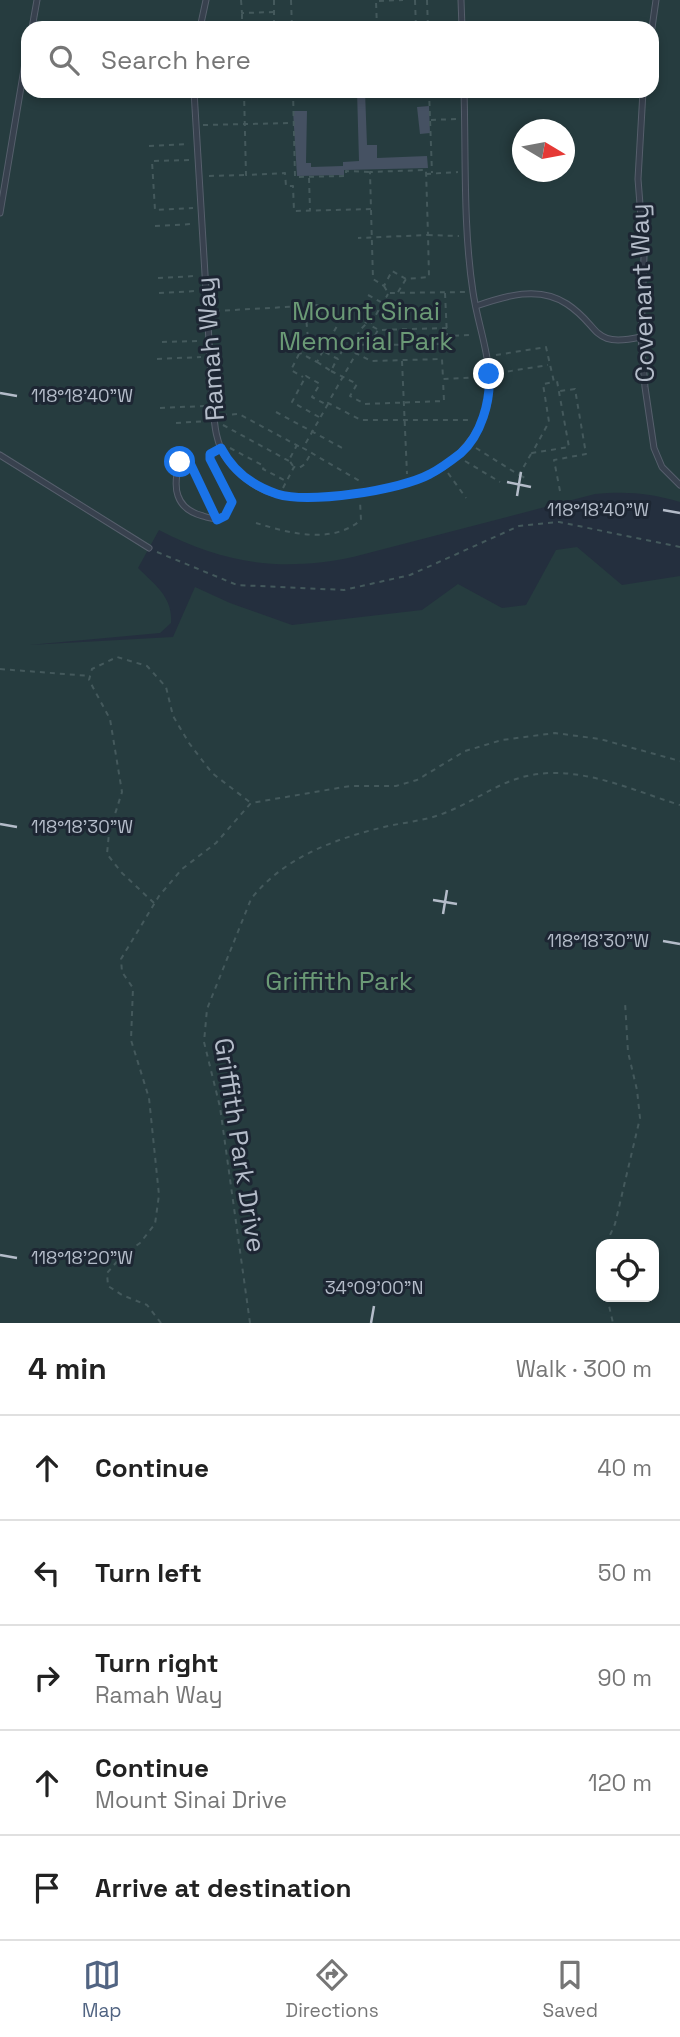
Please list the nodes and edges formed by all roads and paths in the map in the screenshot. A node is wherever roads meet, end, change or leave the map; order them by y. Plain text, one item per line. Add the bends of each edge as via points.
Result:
1 (37, 0) edge
2 (206, 0) edge
3 (242, 0) edge
4 (274, 0) edge
5 (291, 0) edge
6 (403, 0) edge
7 (415, 0) edge
8 (427, 0) edge
9 (461, 0) edge
10 (656, 0) edge
11 (274, 12) junction
12 (242, 13) junction
13 (33, 21) edge
14 (202, 21) edge
15 (243, 21) edge
16 (274, 21) edge
17 (292, 21) edge
18 (377, 21) edge
19 (416, 21) edge
20 (428, 21) edge
21 (462, 21) edge
22 (653, 21) edge
23 (21, 87) edge
24 (194, 98) edge
25 (244, 98) edge
26 (293, 98) edge
27 (429, 98) edge
28 (464, 98) edge
29 (643, 98) edge
30 (465, 119) junction
31 (430, 120) junction
32 (293, 123) junction
33 (245, 124) junction
34 (196, 125) junction
35 (197, 143) junction
36 (149, 146) dead end
37 (198, 160) junction
38 (370, 172) junction
39 (466, 172) junction
40 (432, 173) junction
41 (426, 174) junction
42 (246, 175) junction
43 (199, 176) junction
44 (309, 177) junction
45 (201, 208) junction
46 (371, 209) junction
47 (310, 210) junction
48 (0, 214) edge
49 (202, 223) junction
50 (155, 226) dead end
51 (428, 235) junction
52 (469, 236) junction
53 (358, 238) dead end
54 (372, 238) junction
55 (205, 276) junction
56 (158, 278) dead end
57 (406, 278) junction
58 (384, 286) junction
59 (206, 291) junction
60 (473, 292) junction
61 (159, 293) dead end
62 (388, 293) junction
63 (445, 293) junction
64 (397, 294) junction
65 (368, 295) dead end
66 (383, 303) junction
67 (305, 306) junction
68 (476, 306) junction
69 (392, 308) dead end
70 (207, 311) junction
71 (356, 317) dead end
72 (367, 323) junction
73 (370, 325) junction
74 (446, 328) junction
75 (378, 330) junction
76 (484, 335) junction
77 (447, 336) junction
78 (641, 337) junction
79 (209, 340) junction
80 (162, 342) dead end
81 (361, 345) junction
82 (374, 345) dead end
83 (323, 351) junction
84 (300, 353) junction
85 (356, 353) junction
86 (210, 356) junction
87 (488, 356) junction
88 (157, 359) dead end
89 (338, 359) junction
90 (402, 360) junction
91 (317, 362) junction
92 (549, 365) junction
93 (331, 371) junction
94 (489, 376) junction
95 (342, 377) junction
96 (305, 378) junction
97 (443, 379) junction
98 (554, 382) junction
99 (559, 391) junction
100 (404, 402) junction
101 (328, 404) junction
102 (213, 405) junction
103 (160, 408) dead end
104 (276, 412) dead end
105 (320, 417) junction
106 (214, 418) junction
107 (405, 419) junction
108 (483, 420) junction
109 (176, 423) dead end
110 (312, 432) junction
111 (468, 443) junction
112 (297, 445) junction
113 (569, 447) junction
114 (221, 448) junction
115 (303, 448) junction
116 (346, 450) dead end
117 (311, 453) junction
118 (532, 453) junction
119 (0, 455) edge
120 (457, 456) junction
121 (570, 457) junction
122 (289, 461) junction
123 (442, 466) junction
124 (294, 467) junction
125 (519, 475) junction
126 (528, 480) dead end
127 (286, 481) junction
128 (408, 482) junction
129 (500, 482) dead end
130 (680, 485) edge
131 (374, 490) junction
132 (560, 491) dead end
133 (359, 493) junction
134 (279, 495) junction
135 (466, 498) dead end
136 (217, 520) junction
137 (256, 523) dead end
138 (680, 547) edge
139 (149, 548) joint
140 (0, 669) edge
141 (90, 676) junction
142 (680, 761) edge
143 (251, 803) junction
144 (680, 805) edge
145 (154, 904) junction
146 (625, 1002) dead end
147 (608, 1239) edge
148 (608, 1302) edge
149 (161, 1323) edge
150 (250, 1323) edge
151 (613, 1323) edge

1 - 13 lane
2 - 14 lane
3 - 12 path
4 - 11 path
5 - 17 path
6 - 18 path via 376,1
7 - 19 path
8 - 20 path
9 - 21 lane
10 - 22 lane
11 - 12 path
11 - 16 path
12 - 15 path
23 - 48 lane
24 - 34 lane, Ramah Way
25 - 33 path
26 - 32 path
27 - 31 path
28 - 30 lane
29 - 78 lane, Covenant Way via 638,179 644,256
30 - 31 path
30 - 39 lane
31 - 40 path
32 - 33 path
32 - 44 path via 295,177
33 - 34 path
33 - 42 path
34 - 35 lane, Ramah Way
35 - 36 path
35 - 37 lane, Ramah Way
37 - 43 lane, Ramah Way
37 - 45 path via 152,161 155,210
38 - 41 path via 426,170
38 - 44 path
38 - 46 path
39 - 40 path
39 - 52 lane
40 - 41 path
41 - 51 path
42 - 43 path
42 - 47 path via 285,173 286,186 293,186 294,211
43 - 45 lane, Ramah Way
44 - 47 path
45 - 49 lane, Ramah Way
46 - 47 path
46 - 54 path
49 - 50 path
49 - 55 lane, Ramah Way
51 - 52 path
51 - 54 path
51 - 57 path via 429,278
52 - 60 lane
53 - 54 path
54 - 58 path via 373,279
55 - 56 path
55 - 59 lane, Ramah Way
57 - 58 path via 392,271
57 - 64 path
58 - 62 path
59 - 61 path
59 - 70 lane, Ramah Way
60 - 63 path
60 - 68 lane
62 - 64 path
62 - 66 path
63 - 64 path
63 - 74 path
65 - 66 path
66 - 69 path
66 - 73 path
67 - 70 path
67 - 83 path via 317,305 341,319
67 - 84 path via 308,339
68 - 76 lane
68 - 78 lane via 525,293 544,295 566,303 600,337 622,341
70 - 79 lane, Ramah Way
71 - 72 path
72 - 73 path
72 - 81 path via 356,338
73 - 75 path
74 - 75 path
74 - 77 path
75 - 81 path via 370,344
76 - 77 path
76 - 87 lane
77 - 82 path via 447,344
78 - 130 lane, Covenant Way via 654,448 662,467
79 - 80 path
79 - 86 lane, Ramah Way
81 - 85 path
83 - 89 path
83 - 91 path
84 - 91 path
84 - 96 path via 291,370
85 - 89 path via 344,347
85 - 90 path via 371,361
85 - 95 path
86 - 88 path
86 - 102 lane, Ramah Way
87 - 92 path via 546,347
87 - 94 lane
89 - 93 path
90 - 97 path via 442,359
90 - 100 path
91 - 93 path
92 - 94 path
92 - 98 path
93 - 95 path
94 - 97 path
94 - 108 lane
95 - 100 path via 357,384 350,396 365,404
95 - 101 path
96 - 101 path via 320,384 312,397
96 - 105 path via 292,402
97 - 100 path via 444,401
98 - 99 path
98 - 118 path via 543,384 549,422
99 - 113 path
99 - 121 path via 575,389 586,454
100 - 107 path
101 - 105 path
101 - 107 path via 361,420
102 - 103 path
102 - 106 lane, Ramah Way
104 - 110 path
105 - 110 path
106 - 109 path
106 - 112 path via 239,414
106 - 114 lane, Ramah Way
106 - 122 path
107 - 108 path
107 - 128 path
108 - 111 lane, Ramah Way
110 - 115 path
110 - 116 path
111 - 120 lane, Ramah Way
111 - 125 path
112 - 115 path
112 - 122 path
113 - 118 path
113 - 121 path
114 - 127 path via 229,447
114 - 134 lane, Ramah Way via 248,481
114 - 136 lane via 210,454 210,459 232,502 225,516
115 - 117 path
117 - 124 path via 299,468
117 - 131 path
118 - 125 path
119 - 139 lane
120 - 123 lane, Ramah Way
120 - 129 path
121 - 132 path via 554,460
122 - 124 path
123 - 128 lane, Ramah Way
123 - 135 path
124 - 127 path
125 - 126 path
127 - 134 path
128 - 131 lane, Ramah Way
131 - 133 lane, Ramah Way
133 - 134 lane, Ramah Way
133 - 137 path via 361,520 351,529 292,534
136 - 136 lane via 186,510 178,500 180,462 190,463
138 - 139 path via 559,522 519,526 410,575 344,590 237,585
140 - 141 path
141 - 143 path via 92,669 117,657 147,666 166,687 173,716 204,763
141 - 145 path via 110,719 122,792 107,854
142 - 143 path via 600,739 555,733 502,740 465,751 396,786 350,786
143 - 145 path via 216,843 182,869
144 - 150 path, Griffith Park Drive via 572,774 530,775 504,782 424,820 321,847 283,868 261,887 251,900 207,1009 204,1042 220,1107
145 - 149 path via 121,959 122,972 133,988 131,1040 149,1098 159,1195 155,1224 107,1273 108,1286 147,1305
146 - 147 path via 640,1118
148 - 151 path

